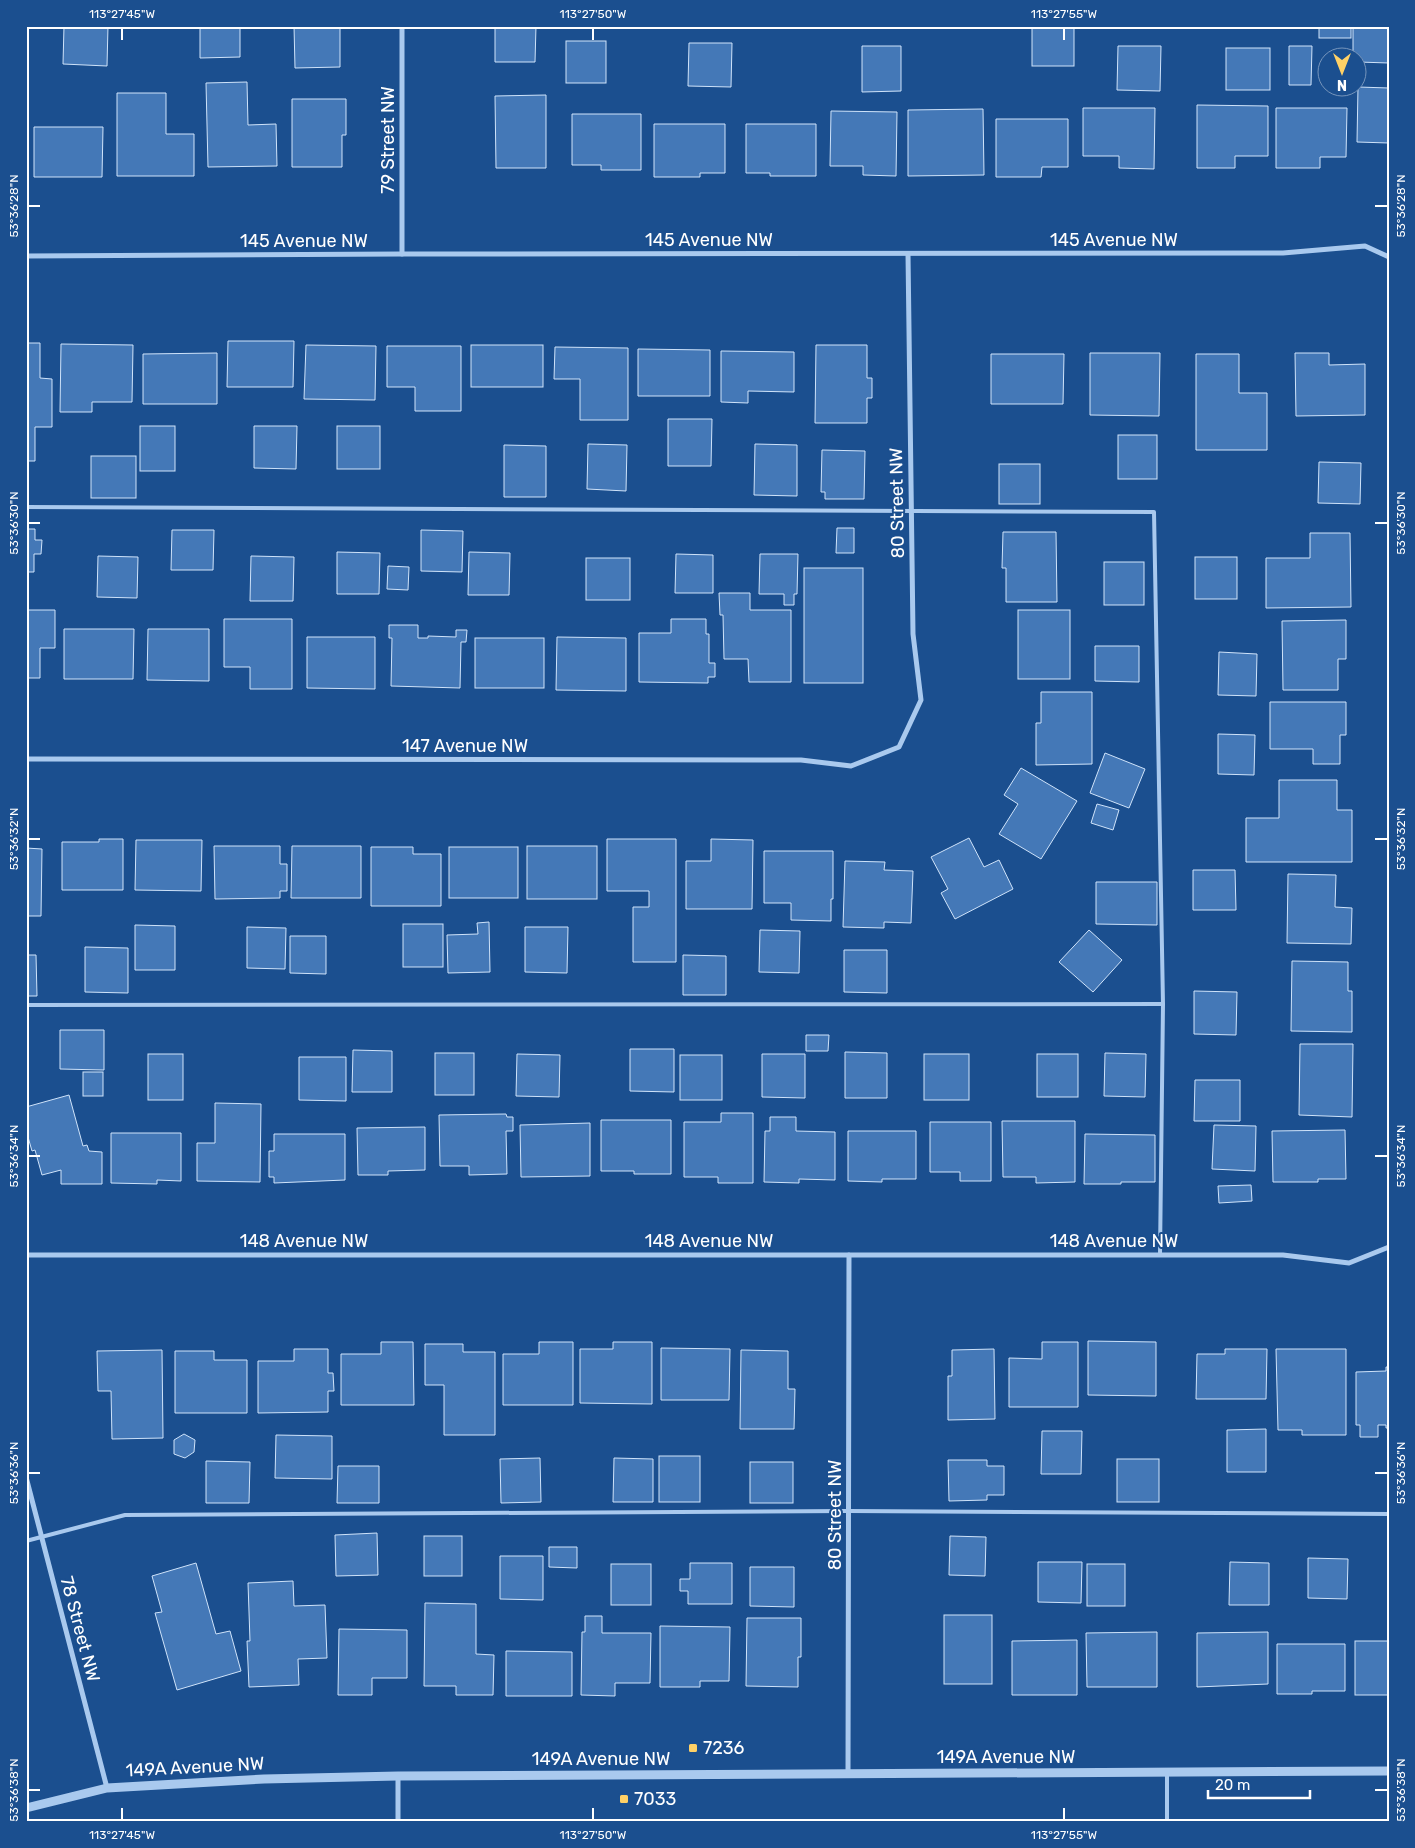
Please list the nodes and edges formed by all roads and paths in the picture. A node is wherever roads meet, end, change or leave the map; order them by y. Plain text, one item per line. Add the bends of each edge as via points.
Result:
1 (402, 26) edge
2 (402, 254) junction
3 (908, 254) junction
4 (26, 256) edge
5 (1389, 257) edge
6 (26, 507) edge
7 (911, 510) junction
8 (899, 747) joint
9 (26, 759) edge
10 (1164, 1004) junction
11 (26, 1005) edge
12 (1389, 1247) edge
13 (26, 1255) edge
14 (849, 1255) junction
15 (1160, 1255) junction
16 (26, 1477) edge
17 (848, 1511) junction
18 (1389, 1514) edge
19 (42, 1537) junction
20 (26, 1541) edge
21 (1389, 1771) edge
22 (1167, 1772) junction
23 (848, 1774) junction
24 (398, 1776) junction
25 (107, 1788) junction
26 (26, 1808) edge
27 (398, 1822) edge
28 (1167, 1822) edge

1 - 2 street, 79 Street NW
2 - 3 street, 145 Avenue NW
2 - 4 street, 145 Avenue NW
3 - 5 street, 145 Avenue NW via 1283,253 1365,246
3 - 7 street, 80 Street NW
6 - 7 lane
7 - 8 street, 80 Street NW via 913,634 921,700
7 - 10 lane via 1154,512
8 - 9 street, 147 Avenue NW via 851,766 801,760
10 - 11 lane
10 - 15 lane
12 - 15 street, 148 Avenue NW via 1349,1263 1283,1255
13 - 14 street, 148 Avenue NW
14 - 15 street, 148 Avenue NW
14 - 17 street, 80 Street NW
16 - 19 street, 78 Street NW
17 - 18 lane
17 - 19 lane via 125,1515
17 - 23 street, 80 Street NW
19 - 20 lane
19 - 25 street, 78 Street NW
21 - 22 street, 149A Avenue NW
22 - 23 street, 149A Avenue NW
22 - 28 lane
23 - 24 street, 149A Avenue NW
24 - 25 street, 149A Avenue NW via 264,1779
24 - 27 street
25 - 26 street, 149A Avenue NW

